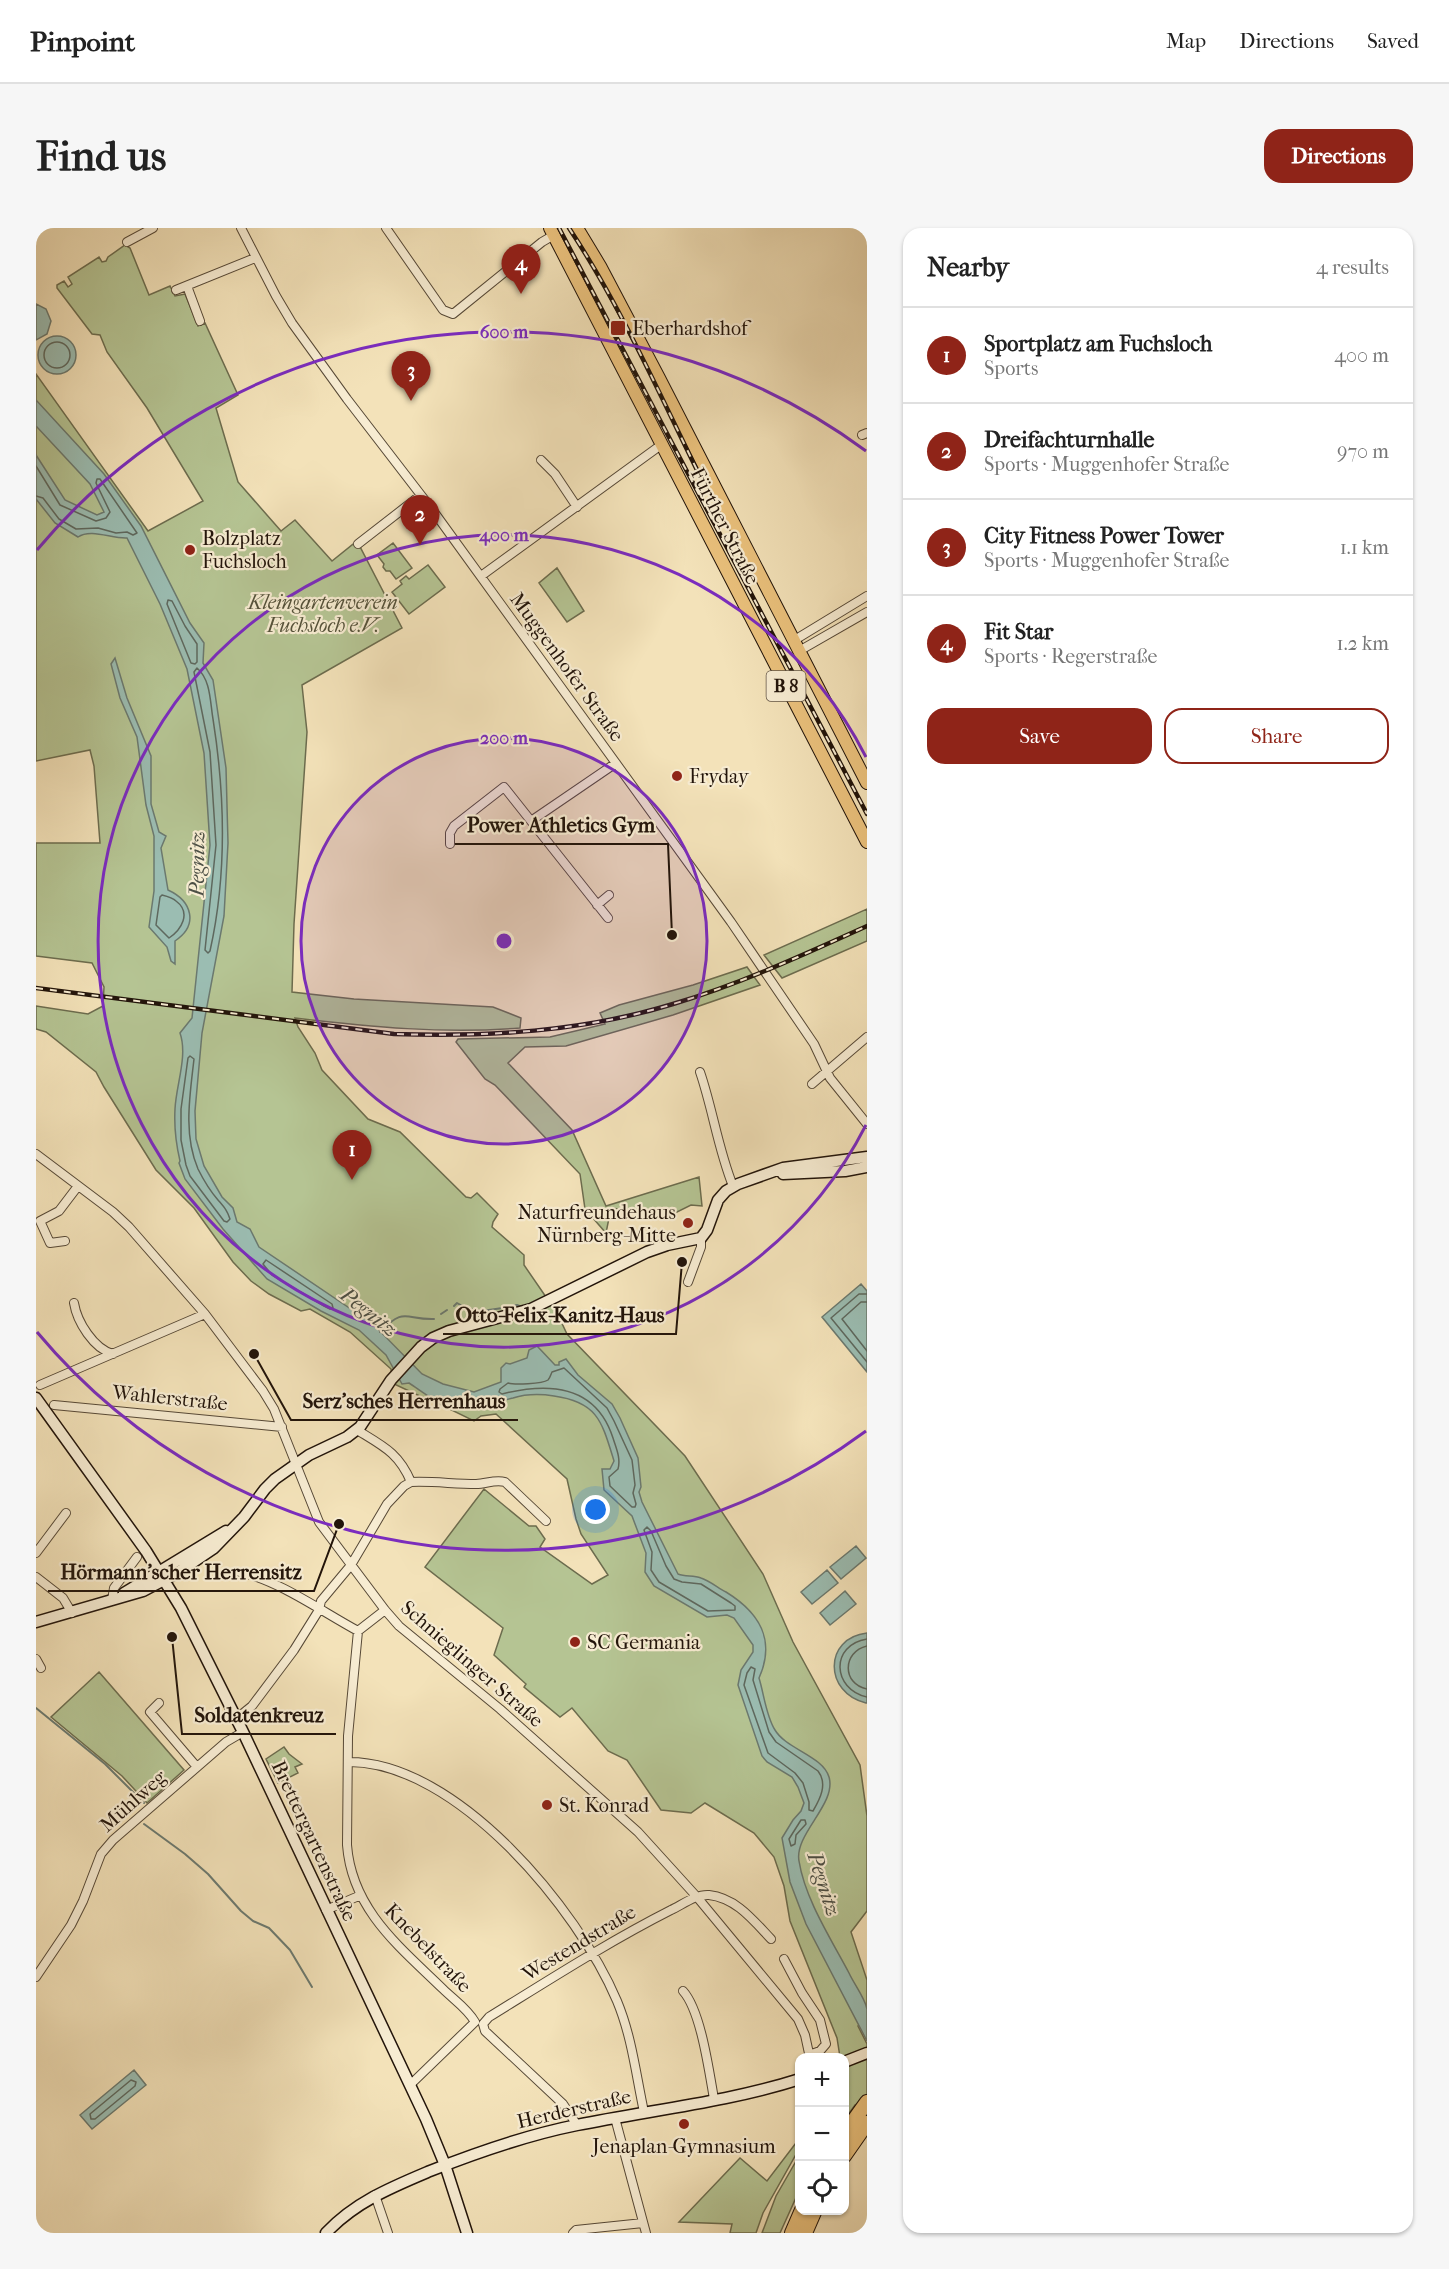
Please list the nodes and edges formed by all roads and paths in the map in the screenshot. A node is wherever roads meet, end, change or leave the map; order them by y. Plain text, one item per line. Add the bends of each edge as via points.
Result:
1 (153, 228) edge
2 (241, 228) edge
3 (386, 228) edge
4 (577, 228) edge
5 (552, 232) edge
6 (127, 242) dead end
7 (255, 258) junction
8 (187, 286) junction
9 (176, 290) dead end
10 (200, 321) dead end
11 (661, 445) junction
12 (541, 460) dead end
13 (421, 495) junction
14 (577, 507) junction
15 (358, 544) dead end
16 (481, 576) junction
17 (865, 600) edge
18 (867, 612) edge
19 (808, 632) junction
20 (813, 642) junction
21 (796, 646) junction
22 (616, 763) junction
23 (867, 783) edge
24 (531, 821) junction
25 (867, 842) edge
26 (450, 844) dead end
27 (609, 895) dead end
28 (597, 905) junction
29 (608, 918) dead end
30 (867, 1037) edge
31 (826, 1070) junction
32 (700, 1072) dead end
33 (812, 1084) dead end
34 (867, 1124) edge
35 (36, 1154) edge
36 (867, 1156) edge
37 (867, 1167) edge
38 (768, 1175) junction
39 (78, 1186) junction
40 (734, 1186) junction
41 (701, 1238) junction
42 (65, 1241) dead end
43 (688, 1282) dead end
44 (74, 1303) dead end
45 (205, 1314) junction
46 (113, 1354) junction
47 (40, 1384) dead end
48 (36, 1398) edge
49 (54, 1405) dead end
50 (282, 1427) junction
51 (357, 1430) junction
52 (296, 1464) junction
53 (411, 1482) junction
54 (66, 1513) dead end
55 (546, 1521) dead end
56 (36, 1553) edge
57 (137, 1557) dead end
58 (351, 1565) junction
59 (240, 1572) dead end
60 (162, 1576) junction
61 (36, 1577) edge
62 (112, 1600) junction
63 (319, 1610) junction
64 (385, 1610) junction
65 (72, 1613) junction
66 (36, 1623) edge
67 (358, 1631) junction
68 (36, 1659) edge
69 (41, 1668) dead end
70 (159, 1703) dead end
71 (236, 1719) junction
72 (243, 1732) junction
73 (349, 1762) junction
74 (197, 1767) junction
75 (361, 1896) junction
76 (697, 1897) junction
77 (326, 1910) junction
78 (771, 1938) dead end
79 (593, 1953) junction
80 (784, 1959) dead end
81 (36, 1977) edge
82 (683, 1991) dead end
83 (479, 2023) junction
84 (809, 2053) edge
85 (816, 2053) edge
86 (867, 2053) edge
87 (849, 2060) edge
88 (795, 2080) edge
89 (412, 2089) junction
90 (714, 2099) junction
91 (866, 2104) edge
92 (644, 2112) junction
93 (615, 2118) junction
94 (867, 2123) edge
95 (577, 2125) junction
96 (849, 2127) edge
97 (849, 2149) edge
98 (445, 2165) junction
99 (375, 2195) junction
100 (800, 2215) edge
101 (813, 2215) edge
102 (643, 2223) junction
103 (326, 2233) edge
104 (388, 2233) edge
105 (467, 2233) edge
106 (573, 2233) edge
107 (646, 2233) edge
108 (792, 2233) edge
109 (805, 2233) edge

1 - 6 street
2 - 7 street, Muggenhofer Straße
3 - 5 street via 448,314 457,313
4 - 21 main road, Fürther Straße / B 8 via 649,358
5 - 11 main road, Fürther Straße / B 8
7 - 8 street
7 - 13 street, Muggenhofer Straße via 292,324
8 - 9 street
8 - 10 street
11 - 14 street
11 - 25 main road, Fürther Straße / B 8
12 - 14 street
13 - 15 street
13 - 16 street, Muggenhofer Straße
14 - 16 street
16 - 22 street, Muggenhofer Straße
17 - 19 street
18 - 20 street
19 - 20 street
19 - 21 street
20 - 21 street
21 - 23 main road, Fürther Straße / B 8
22 - 24 street
22 - 31 street, Muggenhofer Straße via 750,950 814,1044
24 - 26 street via 504,786 454,826
24 - 28 street
27 - 28 street
28 - 29 street
30 - 31 street
31 - 33 street
31 - 34 street, Muggenhofer Straße
32 - 40 street
35 - 39 street, Schnieglinger Straße
36 - 38 main road via 783,1168
37 - 38 main road
38 - 40 main road
39 - 42 street via 59,1211 40,1221 50,1243
39 - 45 street, Schnieglinger Straße via 129,1227
40 - 41 main road via 718,1200
41 - 43 street
41 - 51 main road via 647,1252 546,1303 414,1355 395,1375
44 - 46 street via 84,1328 99,1348
45 - 46 street
45 - 50 street, Schnieglinger Straße via 263,1391
46 - 47 street
48 - 60 main road, Brettergartenstraße
49 - 50 street, Wahlerstraße
50 - 52 street, Schnieglinger Straße
51 - 52 main road
51 - 53 street via 400,1460
52 - 58 street, Schnieglinger Straße via 320,1522
52 - 60 main road via 268,1485 234,1527
53 - 55 street via 478,1484 499,1480
53 - 58 street via 387,1504
54 - 56 street
57 - 62 street via 114,1588
58 - 63 street via 321,1601
58 - 64 street, Schnieglinger Straße
59 - 63 street via 305,1599
60 - 62 main road
60 - 71 main road, Brettergartenstraße
61 - 65 street via 63,1598
62 - 65 main road
63 - 67 street
63 - 71 street via 252,1706
64 - 67 street
64 - 76 street, Schnieglinger Straße via 635,1830
65 - 66 main road
67 - 73 street
68 - 69 street
70 - 74 street via 150,1712
71 - 72 main road, Brettergartenstraße
72 - 74 street, Mühlweg
72 - 77 main road, Brettergartenstraße
73 - 75 street via 348,1850
73 - 79 street via 383,1765 466,1810 498,1836 541,1881
74 - 81 street, Mühlweg via 101,1854 75,1917
75 - 77 street, Knebelstraße
75 - 83 street, Knebelstraße via 386,1933
76 - 78 street via 712,1896 735,1905
76 - 79 street, Westendstraße
76 - 84 street, Schnieglinger Straße via 798,2019
77 - 89 main road, Brettergartenstraße
79 - 83 street, Westendstraße
79 - 92 street via 630,2038
80 - 85 street via 822,2025 826,2044
82 - 90 street via 691,2000 698,2023
83 - 89 street, Westendstraße
83 - 95 street, Knebelstraße via 563,2104
86 - 87 main road
88 - 90 main road, Herderstraße
89 - 98 main road, Brettergartenstraße
90 - 92 main road, Herderstraße
91 - 96 highway
92 - 93 main road, Herderstraße
93 - 95 main road, Herderstraße
93 - 102 street
94 - 97 highway
95 - 98 main road, Herderstraße
98 - 99 main road, Herderstraße
98 - 105 main road, Brettergartenstraße
99 - 103 main road, Herderstraße
99 - 104 street
100 - 108 highway
101 - 109 highway
102 - 106 street
102 - 107 street

